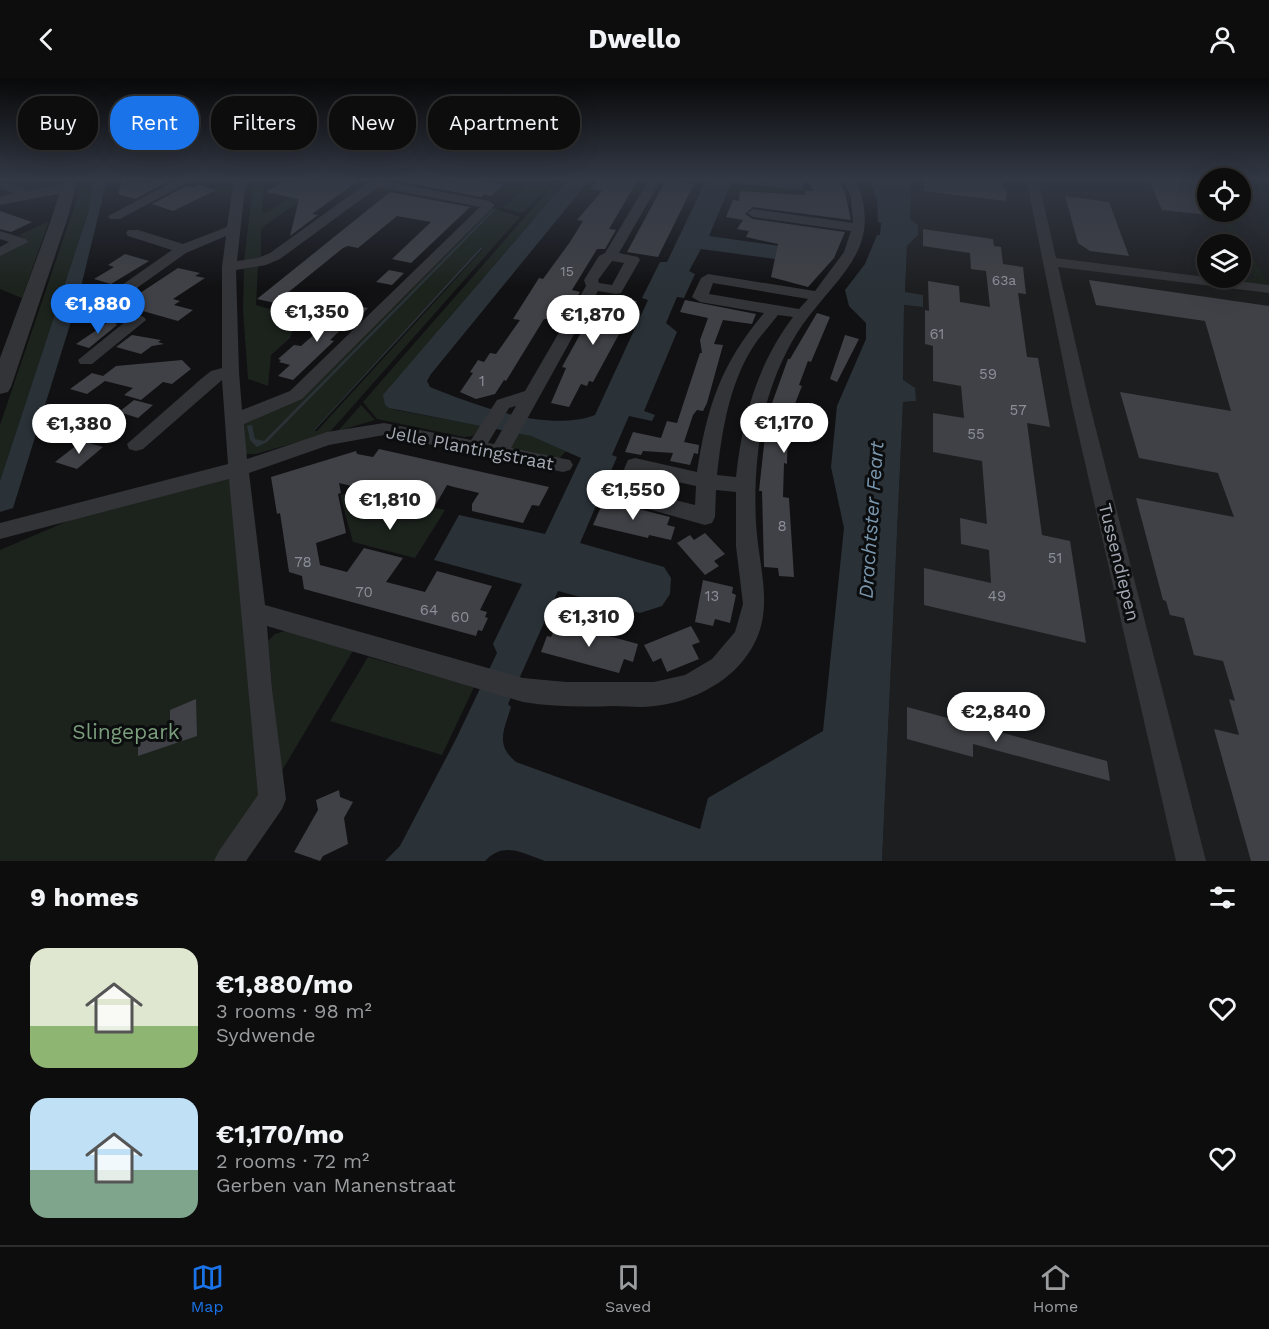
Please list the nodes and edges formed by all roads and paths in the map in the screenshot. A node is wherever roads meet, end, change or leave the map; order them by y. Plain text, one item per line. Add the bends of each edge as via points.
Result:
1 (57, 215) edge
2 (118, 215) edge
3 (234, 215) edge
4 (332, 215) edge
5 (479, 215) edge
6 (634, 215) edge
7 (764, 215) edge
8 (859, 215) edge
9 (1040, 215) edge
10 (115, 216) dead end
11 (858, 228) junction
12 (232, 230) junction
13 (133, 233) dead end
14 (0, 235) edge
15 (184, 249) junction
16 (0, 252) edge
17 (610, 256) junction
18 (1051, 262) junction
19 (229, 267) junction
20 (593, 286) junction
21 (1269, 289) edge
22 (819, 296) junction
23 (774, 310) junction
24 (802, 314) junction
25 (7, 347) edge
26 (86, 360) dead end
27 (230, 372) junction
28 (0, 387) edge
29 (531, 395) junction
30 (234, 421) junction
31 (481, 439) junction
32 (136, 444) dead end
33 (499, 452) junction
34 (563, 465) dead end
35 (238, 469) junction
36 (745, 486) junction
37 (0, 531) edge
38 (254, 612) junction
39 (230, 861) edge
40 (1191, 861) edge

1 - 25 street
2 - 10 street
3 - 12 street
4 - 19 street via 275,256
5 - 30 street via 296,395
6 - 17 street
7 - 11 street
8 - 11 street
9 - 18 street, Tussendiepen
11 - 22 street via 844,265
12 - 15 street
12 - 19 street
13 - 15 street
14 - 16 street via 21,242
15 - 26 street via 104,304 109,310 138,320
17 - 20 street via 591,280
17 - 20 street via 633,260 616,290
18 - 21 street
18 - 40 street, Tussendiepen via 1081,406
19 - 27 street
20 - 29 street
22 - 23 street via 708,278 700,297
22 - 24 street
23 - 24 street
23 - 36 street via 750,339 717,411 706,481
24 - 36 street via 765,382
25 - 28 street
27 - 30 street
27 - 32 street via 217,375
29 - 31 street via 503,404
29 - 33 street
30 - 35 street
31 - 33 street, Jelle Plantingstraat
31 - 35 street, Jelle Plantingstraat via 384,429 327,439
33 - 34 street, Jelle Plantingstraat
35 - 37 street, Jelle Plantingstraat
35 - 38 street
36 - 38 street via 754,604 750,628 734,654 695,684 654,694 562,695 523,690
38 - 39 street via 258,688 272,799

